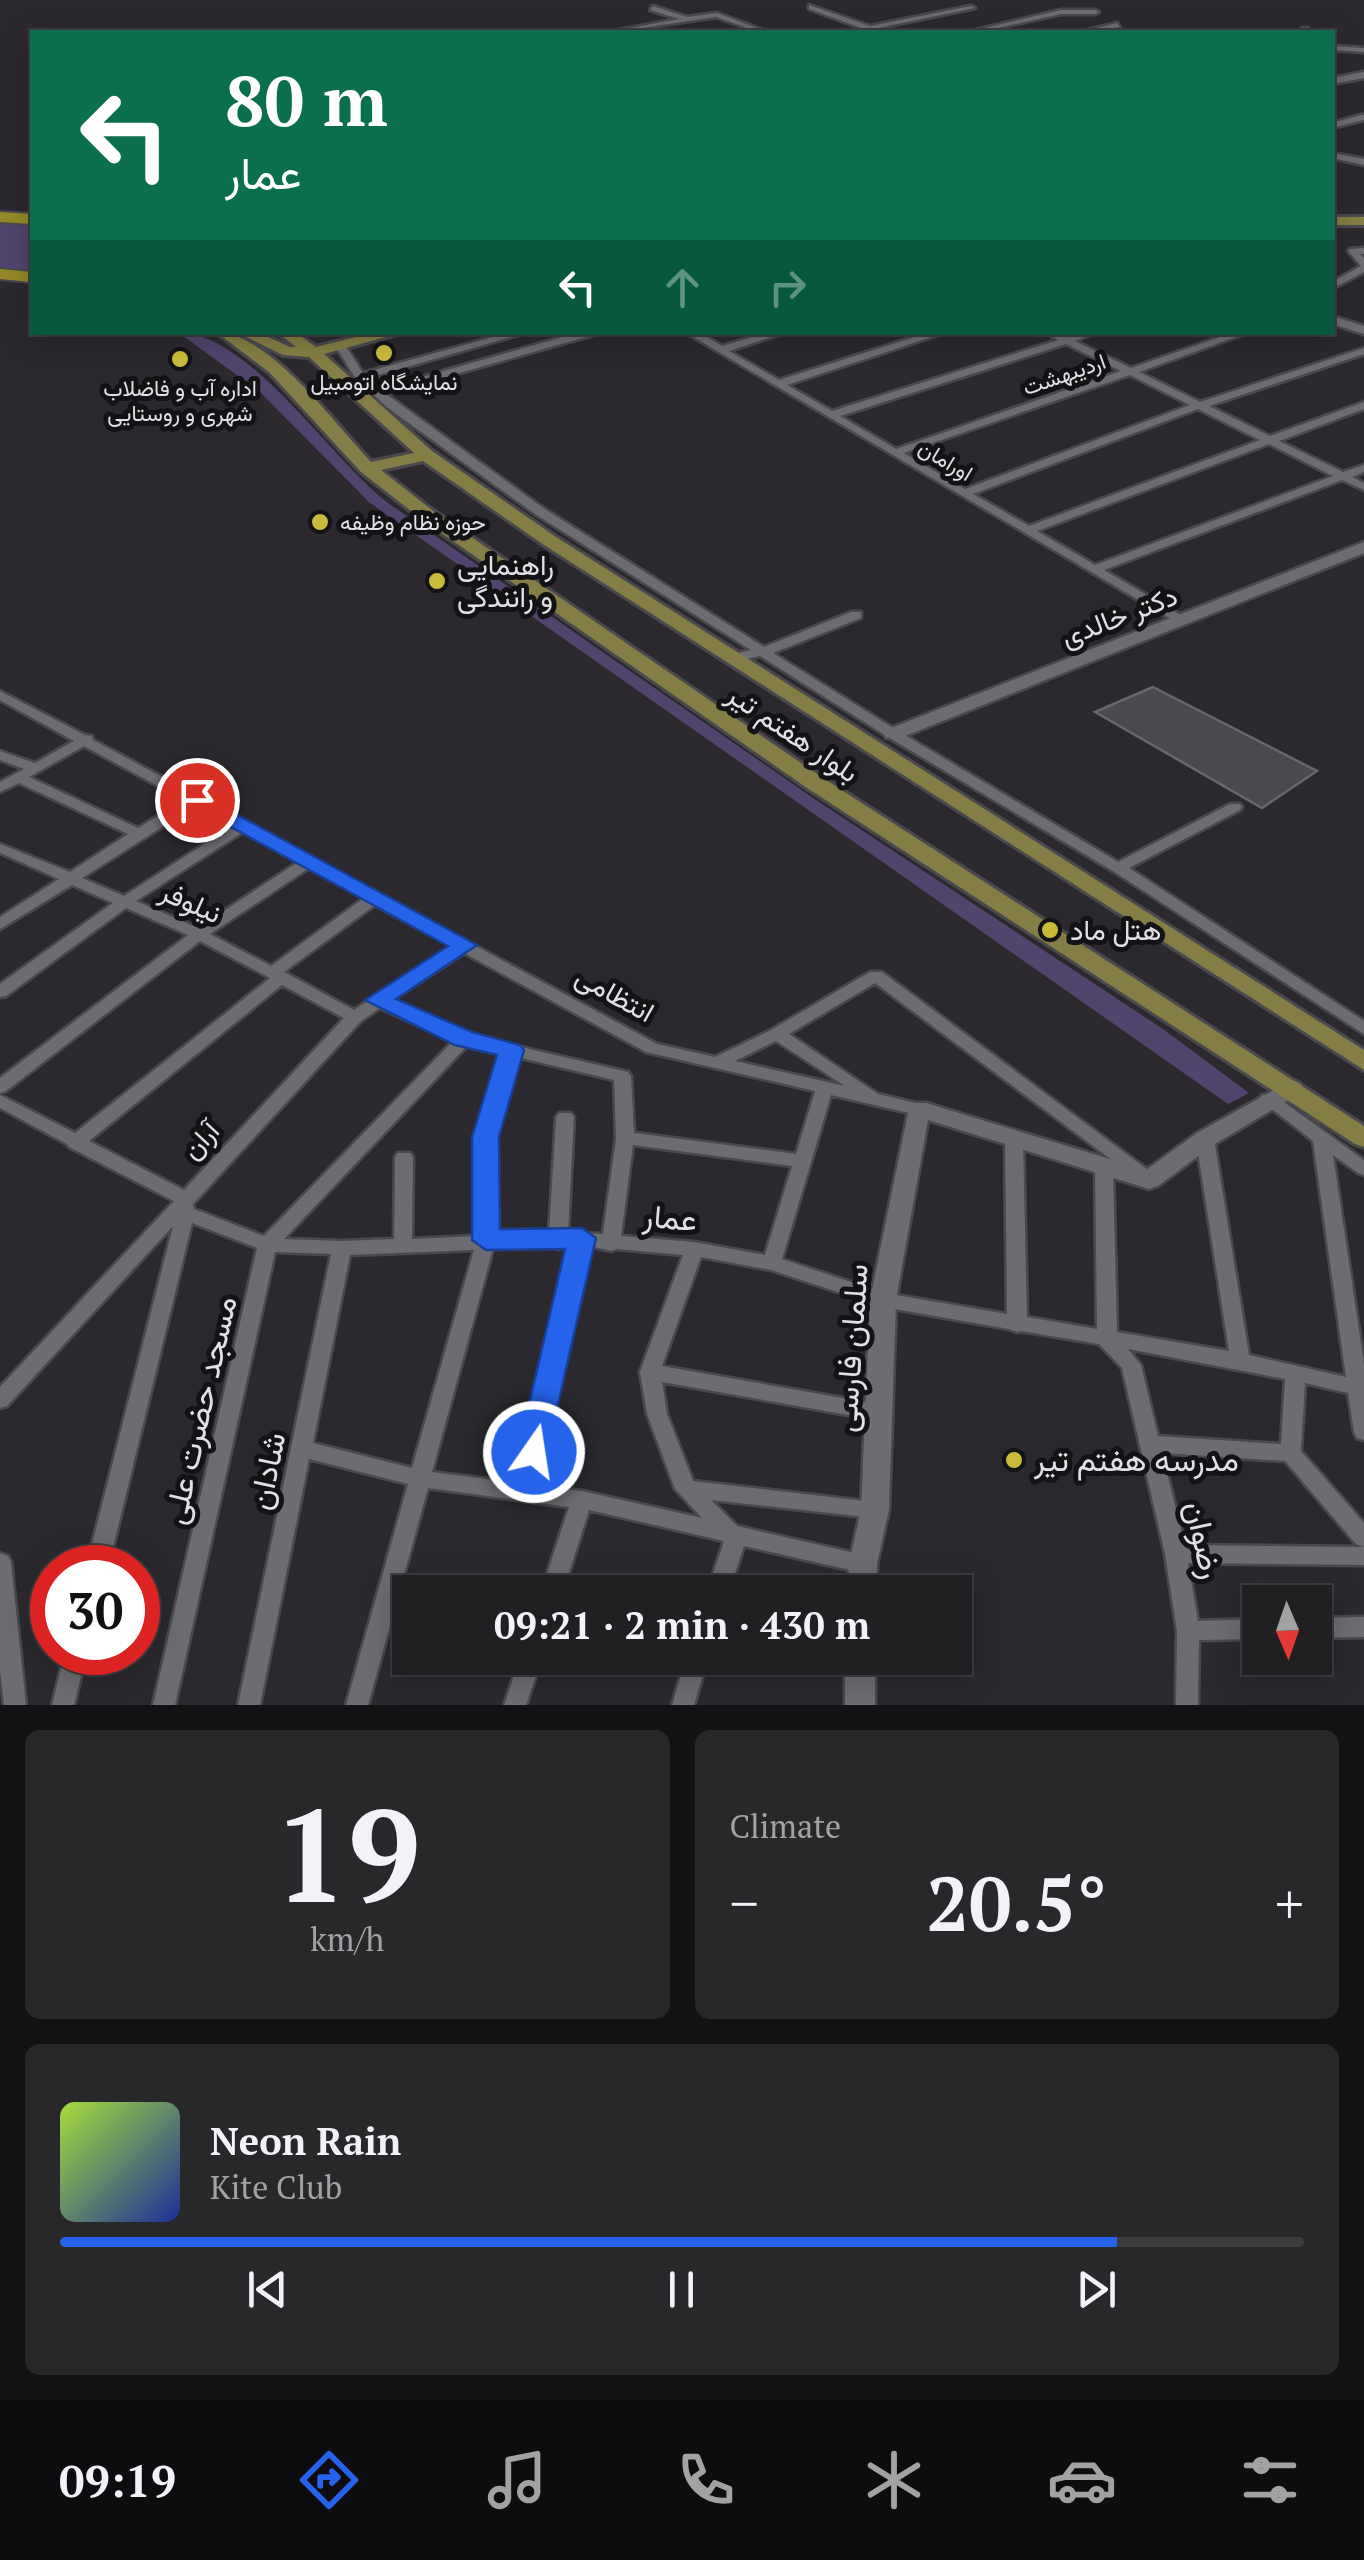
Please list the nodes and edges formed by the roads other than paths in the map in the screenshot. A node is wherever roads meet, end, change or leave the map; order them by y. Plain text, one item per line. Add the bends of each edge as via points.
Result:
1 (812, 6) dead end
2 (1098, 6) edge
3 (653, 8) dead end
4 (970, 8) dead end
5 (687, 19) junction
6 (1117, 24) dead end
7 (629, 30) edge
8 (758, 30) edge
9 (873, 30) edge
10 (979, 30) edge
11 (1092, 30) edge
12 (1335, 48) edge
13 (1362, 48) edge
14 (1364, 74) edge
15 (1335, 80) edge
16 (1364, 117) edge
17 (1335, 125) edge
18 (1335, 156) edge
19 (1364, 162) edge
20 (0, 217) edge
21 (30, 218) edge
22 (1335, 223) edge
23 (1364, 223) edge
24 (1364, 251) edge
25 (1364, 266) edge
26 (0, 274) edge
27 (30, 277) edge
28 (1335, 284) edge
29 (1335, 321) edge
30 (1364, 330) edge
31 (227, 335) edge
32 (250, 335) edge
33 (367, 335) edge
34 (385, 335) edge
35 (513, 335) edge
36 (585, 335) edge
37 (695, 335) edge
38 (772, 335) edge
39 (933, 335) edge
40 (1057, 335) edge
41 (1083, 335) edge
42 (1236, 335) edge
43 (1068, 340) junction
44 (298, 342) edge
45 (347, 345) junction
46 (720, 350) junction
47 (1364, 351) edge
48 (1126, 374) junction
49 (360, 377) junction
50 (778, 384) junction
51 (379, 393) junction
52 (1364, 406) edge
53 (1194, 407) junction
54 (830, 415) junction
55 (1264, 441) junction
56 (895, 453) junction
57 (426, 455) junction
58 (367, 468) junction
59 (1364, 468) edge
60 (1340, 476) junction
61 (1364, 488) edge
62 (964, 494) junction
63 (1028, 531) junction
64 (1364, 547) edge
65 (1094, 570) junction
66 (856, 615) dead end
67 (1182, 622) junction
68 (766, 650) junction
69 (734, 658) junction
70 (0, 696) edge
71 (893, 734) junction
72 (87, 740) junction
73 (0, 756) edge
74 (33, 767) junction
75 (19, 778) junction
76 (0, 788) edge
77 (197, 800) junction
78 (1236, 807) dead end
79 (244, 825) junction
80 (134, 832) junction
81 (0, 848) edge
82 (310, 861) junction
83 (1118, 868) junction
84 (75, 880) junction
85 (374, 898) junction
86 (123, 903) junction
87 (0, 924) edge
88 (200, 934) junction
89 (465, 945) junction
90 (277, 976) junction
91 (0, 992) edge
92 (377, 1000) junction
93 (355, 1016) junction
94 (1364, 1029) edge
95 (777, 1034) junction
96 (464, 1039) junction
97 (516, 1052) junction
98 (718, 1062) junction
99 (1364, 1062) edge
100 (0, 1087) edge
101 (1292, 1088) junction
102 (824, 1091) junction
103 (1268, 1099) junction
104 (877, 1100) junction
105 (0, 1101) edge
106 (918, 1109) junction
107 (565, 1117) dead end
108 (625, 1138) junction
109 (1364, 1138) edge
110 (1206, 1139) junction
111 (1014, 1140) junction
112 (1322, 1141) junction
113 (75, 1143) junction
114 (404, 1157) dead end
115 (804, 1160) junction
116 (1104, 1166) junction
117 (1364, 1169) edge
118 (1149, 1180) junction
119 (184, 1206) junction
120 (582, 1238) junction
121 (486, 1240) junction
122 (404, 1242) junction
123 (558, 1242) junction
124 (611, 1244) junction
125 (267, 1246) junction
126 (342, 1248) junction
127 (694, 1249) junction
128 (772, 1262) junction
129 (883, 1300) junction
130 (1016, 1325) junction
131 (1107, 1341) junction
132 (1240, 1361) junction
133 (650, 1372) junction
134 (1295, 1374) junction
135 (1361, 1388) edge
136 (0, 1400) edge
137 (882, 1413) junction
138 (1364, 1432) edge
139 (1148, 1444) junction
140 (303, 1449) junction
141 (1291, 1453) junction
142 (422, 1479) junction
143 (685, 1488) junction
144 (526, 1490) junction
145 (582, 1500) junction
146 (875, 1509) junction
147 (1364, 1538) edge
148 (735, 1539) junction
149 (103, 1545) edge
150 (1176, 1554) junction
151 (1364, 1556) edge
152 (0, 1562) edge
153 (863, 1564) junction
154 (558, 1575) edge
155 (723, 1575) edge
156 (863, 1575) edge
157 (1364, 1627) edge
158 (1332, 1628) edge
159 (1242, 1630) edge
160 (1188, 1632) junction
161 (70, 1675) edge
162 (525, 1675) edge
163 (692, 1675) edge
164 (860, 1675) edge
165 (15, 1705) edge
166 (62, 1705) edge
167 (164, 1705) edge
168 (249, 1705) edge
169 (357, 1705) edge
170 (515, 1705) edge
171 (682, 1705) edge
172 (860, 1705) edge
173 (1188, 1705) edge

1 - 9 street
2 - 10 street
3 - 5 street
4 - 9 street
5 - 7 street
5 - 8 street via 717,15
6 - 11 street
12 - 13 street
14 - 15 main road
16 - 17 street
18 - 19 street
20 - 21 highway
22 - 23 main road
24 - 25 street via 1353,251
25 - 28 street
26 - 27 highway
29 - 30 main road
31 - 58 main road, بلوار هفتم تیر via 275,369
32 - 44 main road via 288,352
33 - 44 main road
34 - 45 main road
35 - 49 street
36 - 51 street
37 - 46 street, اورامان
38 - 46 street
39 - 50 street
40 - 43 street
41 - 43 street
42 - 48 street, اردیبهشت
43 - 48 street
43 - 54 street
44 - 45 main road
44 - 57 main road, بلوار هفتم تیر
45 - 49 street
46 - 50 street, اورامان
47 - 53 street
48 - 53 street
48 - 56 street, اردیبهشت
49 - 51 street
50 - 54 street, اورامان
51 - 68 street via 540,512
52 - 55 street
53 - 55 street
53 - 62 street
54 - 56 street, اورامان
55 - 60 street
55 - 63 street
56 - 62 street, اورامان
57 - 58 main road
57 - 69 main road, بلوار هفتم تیر
58 - 101 main road, بلوار هفتم تیر via 815,783
59 - 60 street
60 - 61 street
60 - 65 street
62 - 63 street, اورامان
63 - 65 street, اورامان
64 - 67 main road, دکتر خالدی
65 - 67 street, اورامان
66 - 68 street
67 - 71 main road, دکتر خالدی
68 - 69 street
68 - 71 street
69 - 99 main road, بلوار هفتم تیر
70 - 72 street, انتظامی
71 - 83 street
72 - 74 street
72 - 77 street, انتظامی
73 - 74 street
74 - 75 street
75 - 76 street
75 - 80 street
77 - 79 street, انتظامی
77 - 80 street
78 - 83 street
79 - 82 street, انتظامی
79 - 86 street
80 - 84 street
81 - 84 street, نیلوفر
82 - 85 street, انتظامی
82 - 88 street
83 - 94 street
84 - 86 street, نیلوفر
84 - 87 street
85 - 89 street, انتظامی
85 - 90 street
86 - 88 street, نیلوفر
86 - 91 street
88 - 90 street, نیلوفر
88 - 100 street
89 - 92 street, آران
89 - 98 street, انتظامی via 652,1048
90 - 93 street, نیلوفر
90 - 113 street
92 - 93 street, آران
92 - 96 street
93 - 119 street, آران
95 - 98 street
95 - 104 street
95 - 118 street via 876,976
96 - 97 street
96 - 125 street
97 - 108 street via 622,1076
97 - 121 street via 485,1137
98 - 102 street, انتظامی
101 - 103 main road
101 - 109 main road, بلوار هفتم تیر
102 - 104 street, انتظامی
102 - 115 street
103 - 110 main road
103 - 112 street
104 - 106 street, انتظامی
105 - 113 street, عمار
106 - 111 main road, انتظامی
106 - 129 main road, سلمان فارسی
107 - 123 street
108 - 115 street
108 - 124 street
110 - 118 main road
110 - 132 street
111 - 116 main road, انتظامی
111 - 130 street
112 - 117 street
112 - 135 street
113 - 119 street, عمار
114 - 122 street
115 - 128 street
116 - 118 main road, انتظامی
116 - 131 street
119 - 125 street, عمار
119 - 136 street, آران
119 - 149 street
120 - 123 street, عمار
120 - 124 street, عمار
120 - 144 street
121 - 122 street, عمار
121 - 123 street, عمار
121 - 142 street
122 - 126 street, عمار
124 - 127 street, عمار
125 - 126 street, عمار
125 - 167 street, مسجد حضرت علی
126 - 140 street, شادان
127 - 128 street, عمار
127 - 133 street
128 - 129 street, عمار
129 - 130 street, عمار
129 - 137 main road, سلمان فارسی
130 - 131 street, عمار
131 - 132 street, عمار
131 - 139 street, رضوان via 1132,1365
132 - 134 street, عمار
133 - 137 street
133 - 143 street via 657,1414
134 - 135 street, عمار
134 - 141 street
135 - 138 street
137 - 146 main road, سلمان فارسی
139 - 141 street
139 - 150 street, رضوان
140 - 142 street
140 - 168 street, شادان
141 - 147 street
142 - 144 street
142 - 169 street
143 - 146 street
143 - 148 street
144 - 145 street
145 - 148 street
145 - 154 street
146 - 153 main road, سلمان فارسی
148 - 153 street
148 - 155 street
150 - 151 street
150 - 160 street, رضوان
152 - 165 street
153 - 156 main road, سلمان فارسی
157 - 158 street
159 - 160 street
160 - 173 street, رضوان
161 - 166 street
162 - 170 street
163 - 171 street
164 - 172 main road

